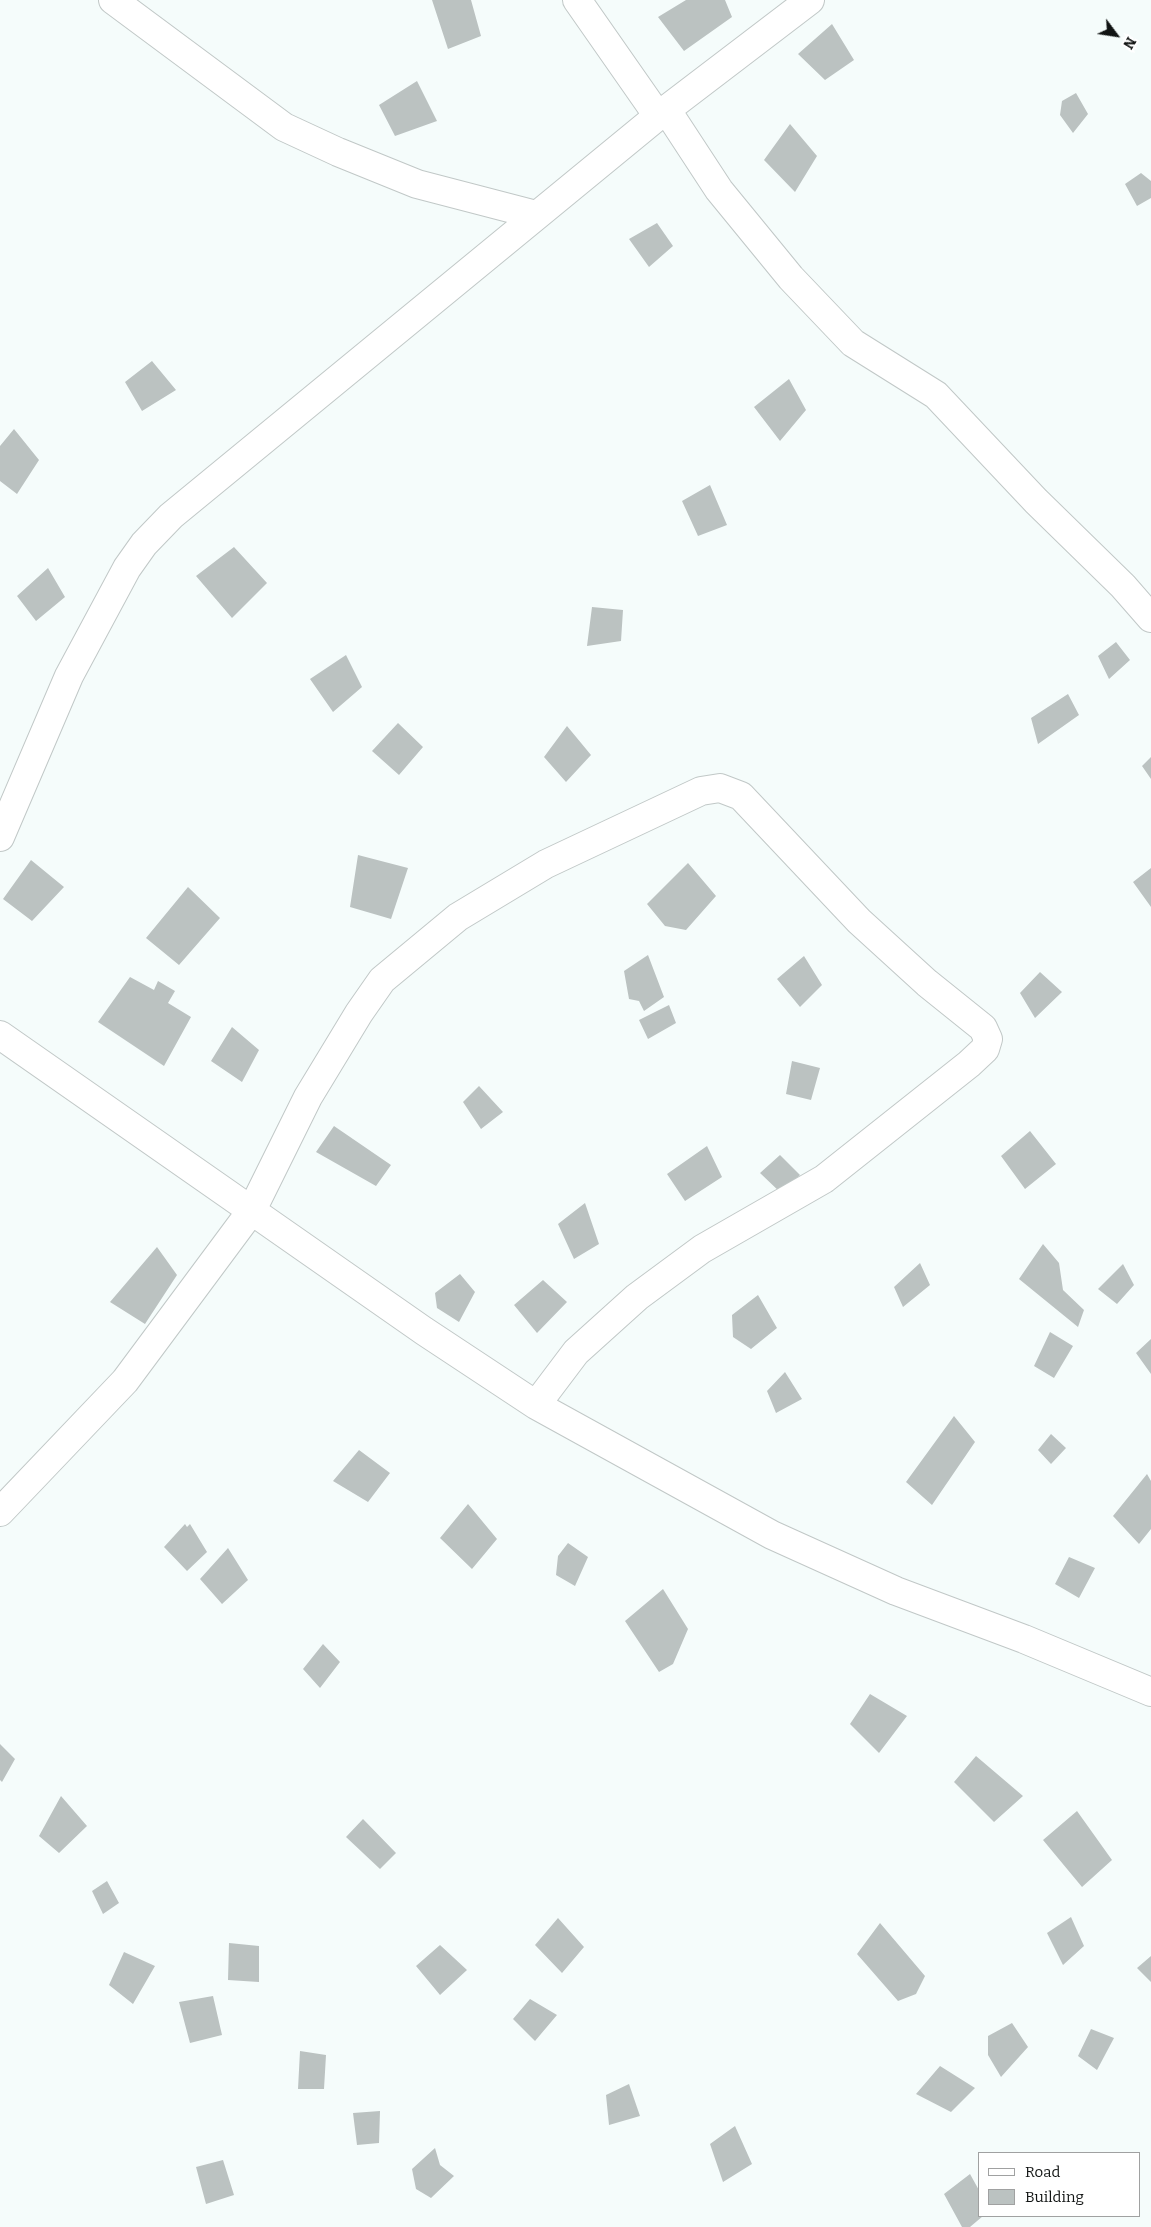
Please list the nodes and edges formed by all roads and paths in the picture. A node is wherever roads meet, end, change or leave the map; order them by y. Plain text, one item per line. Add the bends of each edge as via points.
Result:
1 (113, 0) edge
2 (577, 0) edge
3 (810, 0) edge
4 (662, 112) junction
5 (536, 215) junction
6 (1151, 618) edge
7 (0, 837) edge
8 (0, 1035) edge
9 (252, 1210) junction
10 (536, 1405) junction
11 (0, 1512) edge
12 (1151, 1692) edge

1 - 5 street via 284,127 417,184
2 - 4 street
3 - 4 street
4 - 5 street
4 - 6 street via 719,190 791,278 853,343 936,395
5 - 7 street via 171,516 144,544 127,568 69,676
8 - 9 street
9 - 10 street
9 - 10 street via 308,1097 359,1013 382,980 415,951 458,917 554,860 701,791 720,788 741,796 859,921 927,983 983,1028 988,1039 985,1049 824,1179 702,1250 637,1297 576,1352
9 - 11 street via 125,1381
10 - 12 street via 772,1534 896,1591 1024,1639

